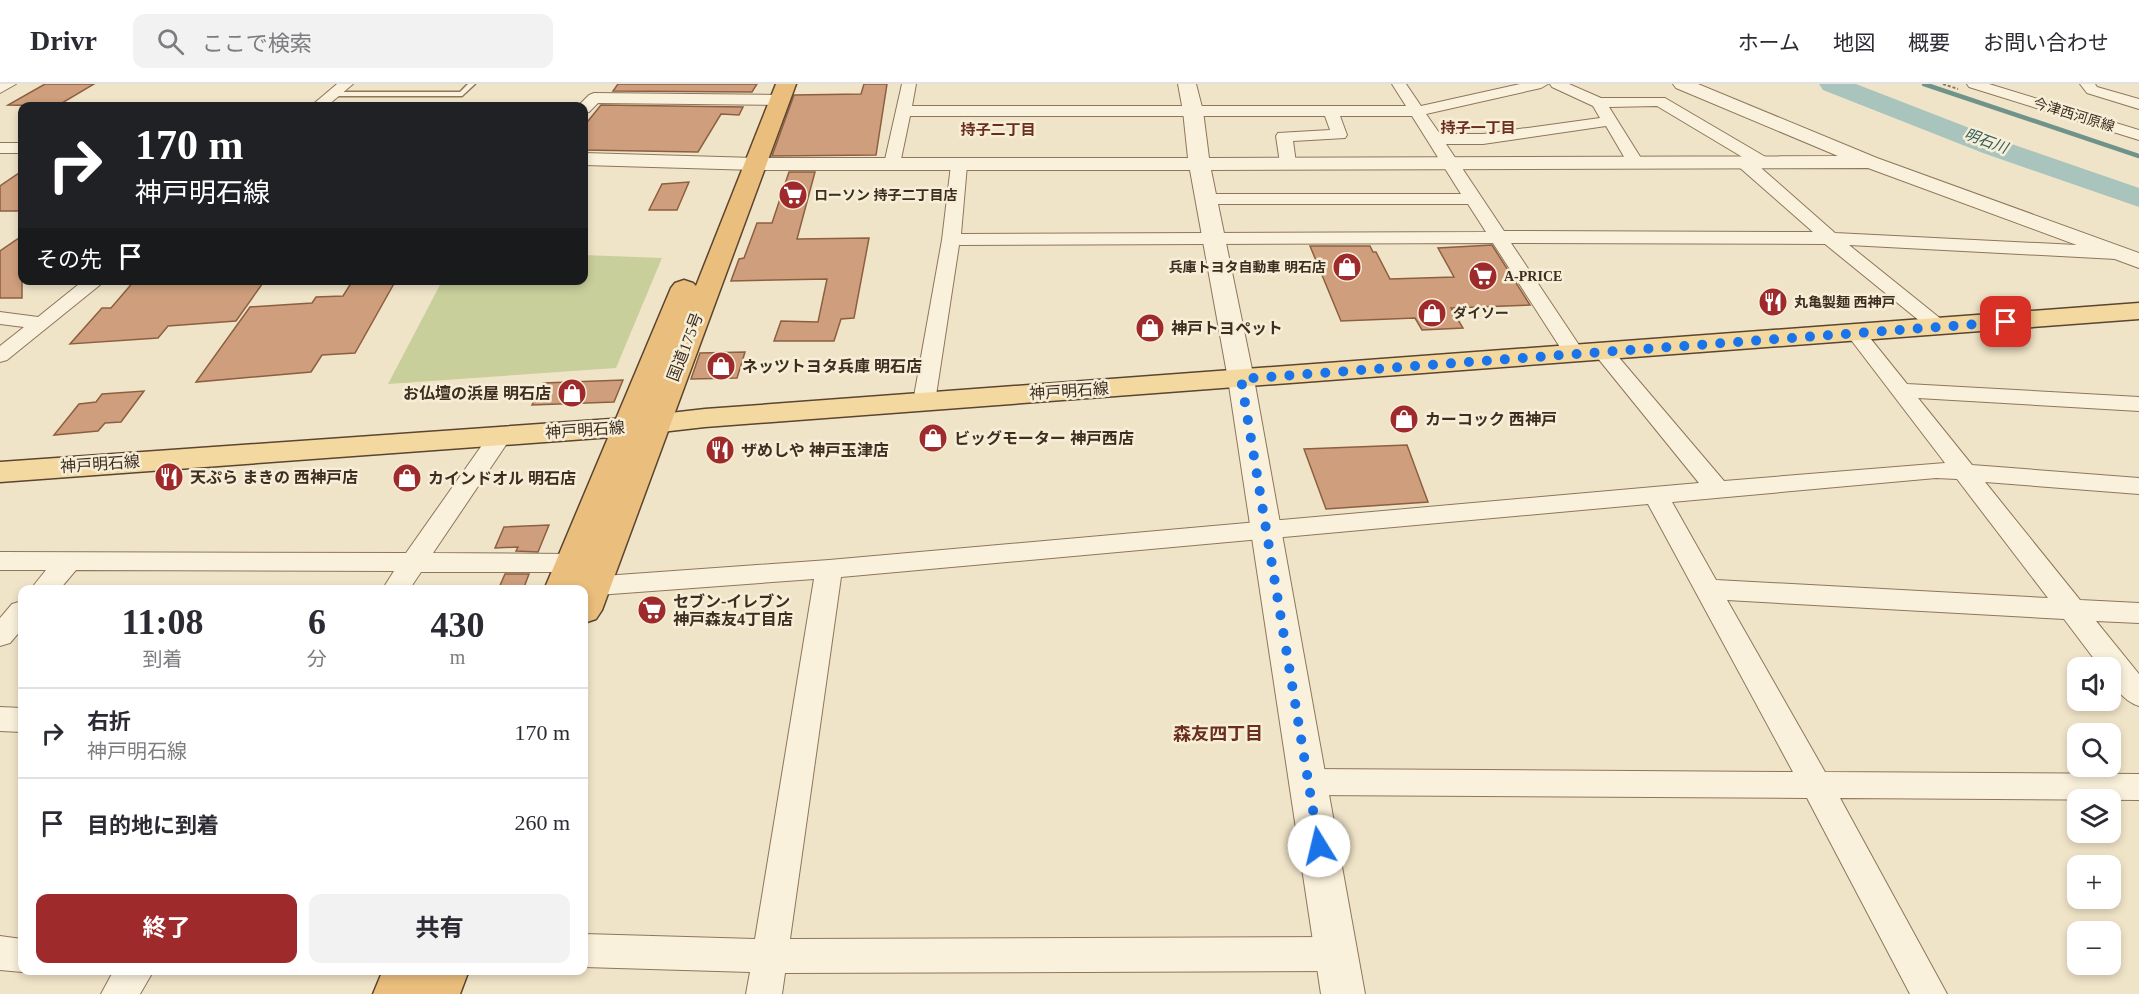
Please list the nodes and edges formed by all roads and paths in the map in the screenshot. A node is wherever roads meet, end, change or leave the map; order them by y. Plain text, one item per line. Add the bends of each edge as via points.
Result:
1 (9, 84) edge
2 (472, 84) edge
3 (909, 84) edge
4 (1186, 84) edge
5 (1399, 84) edge
6 (1541, 84) edge
7 (1557, 84) edge
8 (1682, 84) edge
9 (1974, 84) edge
10 (2087, 84) edge
11 (1993, 86) edge
12 (0, 89) edge
13 (340, 89) edge
14 (774, 92) edge
15 (323, 102) edge
16 (1599, 104) junction
17 (2139, 104) edge
18 (588, 105) edge
19 (904, 111) junction
20 (1193, 111) junction
21 (1331, 111) junction
22 (1417, 111) junction
23 (1610, 121) junction
24 (2139, 135) edge
25 (1434, 139) junction
26 (0, 148) edge
27 (18, 148) edge
28 (588, 159) edge
29 (1870, 162) junction
30 (1199, 163) junction
31 (1288, 163) junction
32 (1448, 163) junction
33 (1636, 163) junction
34 (1754, 163) junction
35 (746, 164) junction
36 (892, 164) junction
37 (959, 165) junction
38 (1206, 199) junction
39 (1475, 199) junction
40 (1500, 237) junction
41 (1830, 238) junction
42 (951, 240) junction
43 (1215, 240) junction
44 (2116, 253) junction
45 (2139, 261) edge
46 (90, 285) edge
47 (2139, 310) edge
48 (0, 318) edge
49 (40, 323) junction
50 (1939, 327) junction
51 (1856, 332) junction
52 (1603, 351) junction
53 (1574, 354) junction
54 (0, 356) edge
55 (1241, 379) junction
56 (1900, 390) junction
57 (924, 402) junction
58 (2139, 404) edge
59 (655, 424) junction
60 (626, 427) junction
61 (500, 436) junction
62 (0, 472) edge
63 (1964, 473) junction
64 (2139, 486) edge
65 (1718, 490) junction
66 (1655, 494) junction
67 (1264, 530) junction
68 (70, 560) junction
69 (0, 561) edge
70 (414, 561) junction
71 (829, 569) junction
72 (564, 580) edge
73 (48, 585) edge
74 (398, 585) edge
75 (1708, 590) junction
76 (588, 599) edge
77 (2072, 610) junction
78 (2139, 613) edge
79 (18, 616) edge
80 (0, 636) edge
81 (2139, 695) edge
82 (0, 719) edge
83 (18, 720) edge
84 (1308, 782) junction
85 (1817, 786) junction
86 (2139, 787) edge
87 (588, 951) edge
88 (0, 953) edge
89 (18, 955) edge
90 (771, 956) junction
91 (1339, 974) edge
92 (132, 975) edge
93 (404, 975) edge
94 (444, 975) edge
95 (119, 994) edge
96 (396, 994) edge
97 (437, 994) edge
98 (764, 994) edge
99 (1929, 994) edge

1 - 12 street
2 - 13 lane via 462,94
3 - 19 street
4 - 20 street
5 - 22 street
6 - 22 street
7 - 16 street
8 - 29 street
9 - 11 street, 今津西河原線
10 - 17 street via 2092,90
11 - 24 street, 今津西河原線
13 - 15 street
14 - 18 street via 594,98
14 - 35 highway, 国道175号
16 - 23 street
16 - 34 street via 1660,101
19 - 20 street
19 - 36 street
20 - 21 street
20 - 30 street
21 - 22 street
21 - 31 street via 1339,135 1284,136
22 - 25 street
23 - 25 street via 1483,140
23 - 33 street
25 - 32 street
26 - 27 street
28 - 35 street
29 - 34 street
29 - 44 street
30 - 31 street
30 - 37 street
30 - 38 street
31 - 32 street
32 - 33 street
32 - 39 street
33 - 34 street
34 - 41 street
35 - 36 street
35 - 59 highway, 国道175号
35 - 60 highway, 国道175号
36 - 37 street
37 - 42 street
38 - 39 street
38 - 43 street
39 - 40 street
40 - 41 street
40 - 43 street
40 - 53 street
41 - 44 street
41 - 50 street
42 - 43 street
42 - 57 street
43 - 55 street
44 - 45 street
46 - 49 street
47 - 50 main road, 神戸明石線
48 - 49 street
49 - 54 street
50 - 51 main road, 神戸明石線
51 - 52 main road, 神戸明石線
51 - 56 street
52 - 53 main road, 神戸明石線
52 - 65 street
53 - 55 main road, 神戸明石線
55 - 57 main road, 神戸明石線
55 - 67 street
56 - 58 street
56 - 63 street
57 - 59 main road, 神戸明石線
59 - 60 main road, 神戸明石線
59 - 76 highway, 国道175号
60 - 61 main road, 神戸明石線
60 - 72 highway, 国道175号
61 - 62 main road, 神戸明石線
61 - 70 street
63 - 64 street
63 - 65 street via 1936,470
63 - 77 street
65 - 66 street
66 - 67 street
66 - 75 street
67 - 71 street
67 - 84 street
68 - 69 street
68 - 70 street
68 - 73 street
70 - 72 street
70 - 74 street
71 - 76 street
71 - 90 street
75 - 77 street
75 - 85 street
77 - 78 street
77 - 81 street
79 - 80 street
82 - 83 street
84 - 85 street
84 - 91 street
85 - 86 street
85 - 99 street
87 - 90 street
88 - 89 street
90 - 91 street
90 - 98 street
92 - 95 street
93 - 96 highway
94 - 97 highway

